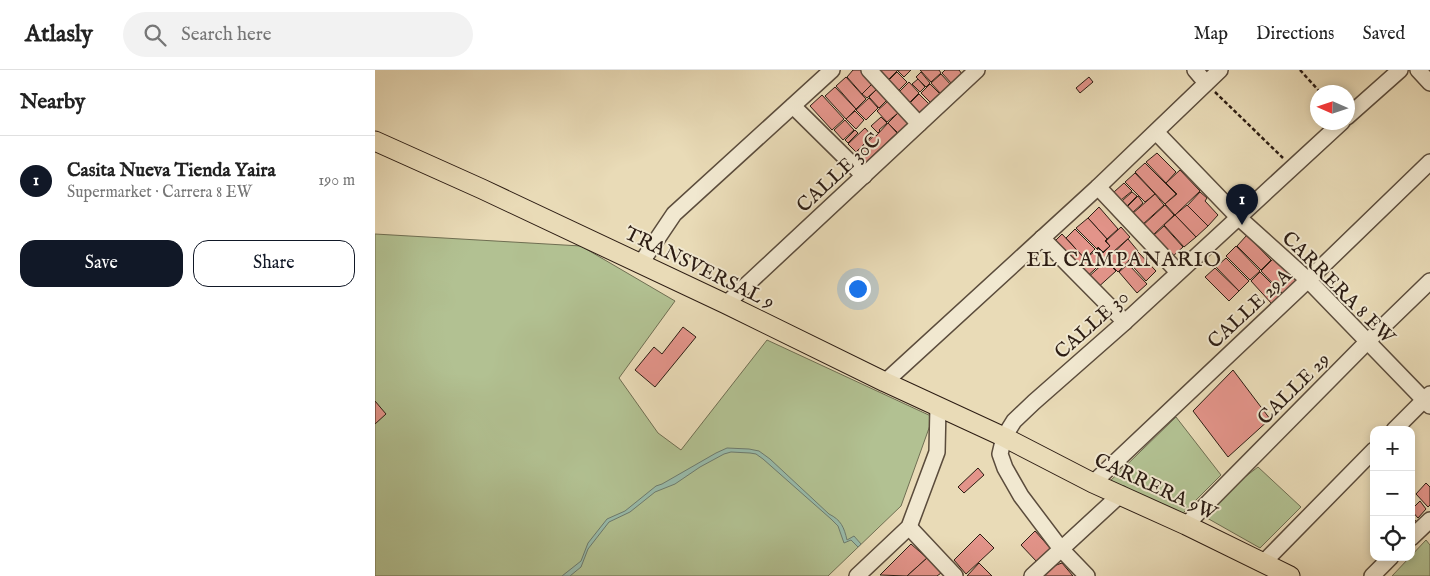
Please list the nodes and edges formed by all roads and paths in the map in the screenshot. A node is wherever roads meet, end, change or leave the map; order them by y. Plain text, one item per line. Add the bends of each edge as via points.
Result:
1 (832, 70) edge
2 (869, 70) edge
3 (1195, 70) edge
4 (1220, 70) edge
5 (1300, 70) edge
6 (1400, 70) edge
7 (1418, 70) edge
8 (973, 71) edge
9 (1206, 83) junction
10 (1430, 83) edge
11 (1314, 85) edge
12 (793, 106) junction
13 (1355, 110) edge
14 (919, 124) junction
15 (1333, 130) edge
16 (1157, 133) junction
17 (375, 141) edge
18 (1430, 162) edge
19 (1293, 168) junction
20 (863, 176) junction
21 (1098, 187) junction
22 (1238, 217) junction
23 (1042, 238) junction
24 (641, 264) junction
25 (1177, 272) junction
26 (1308, 280) junction
27 (1430, 282) edge
28 (726, 304) junction
29 (1125, 322) junction
30 (1367, 342) junction
31 (885, 382) junction
32 (1428, 400) edge
33 (939, 406) junction
34 (1399, 426) edge
35 (1004, 437) junction
36 (1370, 454) edge
37 (1093, 482) junction
38 (1121, 494) junction
39 (1430, 520) edge
40 (1186, 525) junction
41 (909, 527) junction
42 (1415, 534) edge
43 (1061, 550) junction
44 (1387, 561) edge
45 (1263, 563) junction
46 (857, 576) edge
47 (955, 576) edge
48 (1032, 576) edge
49 (1087, 576) edge
50 (1289, 576) edge
51 (1372, 576) edge

1 - 12 street
2 - 14 street
3 - 9 street
4 - 9 street
5 - 11 path
6 - 13 street
7 - 10 street
8 - 14 street, CALLE 30C
9 - 16 street
9 - 19 path
12 - 20 street
12 - 24 street via 675,214
14 - 20 street, CALLE 30C
15 - 19 street, CALLE 30
16 - 21 street
16 - 22 street, CARRERA 8 EW
17 - 24 main road, TRANSVERSAL 9
18 - 26 street, CALLE 29A
19 - 22 street, CALLE 30
20 - 28 street, CALLE 30C
21 - 23 street
21 - 25 street
22 - 25 street, CALLE 30
22 - 26 street, CARRERA 8 EW
23 - 29 street
23 - 31 street
24 - 28 main road, TRANSVERSAL 9
25 - 29 street, CALLE 30
26 - 30 street, CARRERA 8 EW
26 - 37 street, CALLE 29A
27 - 30 street, CALLE 29
28 - 31 main road, TRANSVERSAL 9
29 - 35 street, CALLE 30 via 1034,402
30 - 32 street, CARRERA 8 EW
30 - 40 street, CALLE 29
31 - 33 main road, TRANSVERSAL 9
32 - 34 street
33 - 35 main road, TRANSVERSAL 9
33 - 41 street via 937,452
35 - 37 main road, CARRERA 9W
35 - 43 street via 1000,454 1005,468 1021,496
36 - 45 street
37 - 38 main road, CARRERA 9W
38 - 40 main road, CARRERA 9W
38 - 43 street
39 - 42 street
40 - 45 main road, CARRERA 9W
41 - 46 street
41 - 47 street
43 - 48 street
43 - 49 street
44 - 51 street
45 - 50 main road, CARRERA 9W

